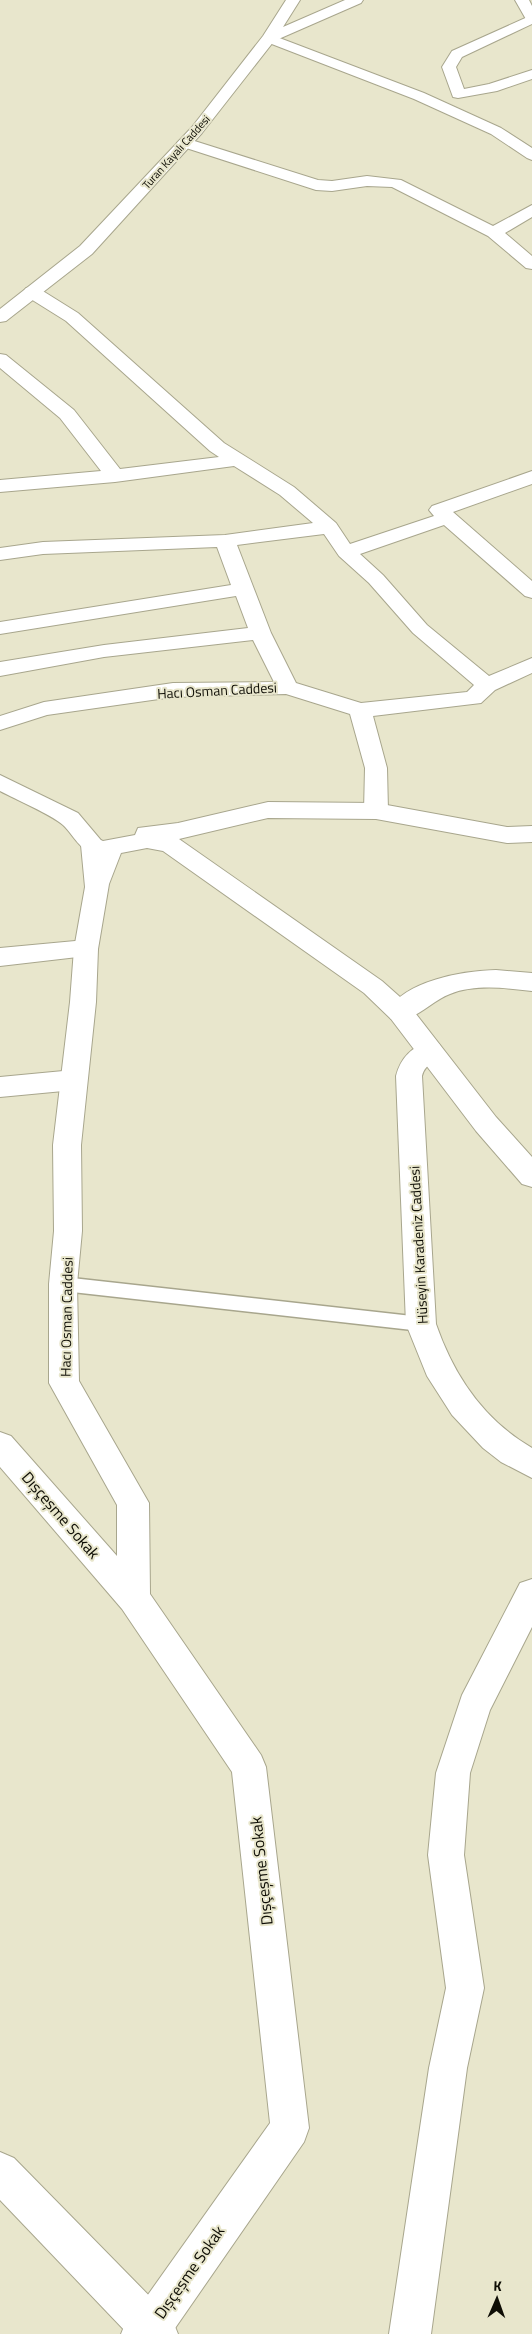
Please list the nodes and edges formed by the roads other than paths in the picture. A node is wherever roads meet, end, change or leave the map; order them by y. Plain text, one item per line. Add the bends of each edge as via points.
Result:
1 (294, 0) edge
2 (356, 0) edge
3 (522, 0) edge
4 (532, 18) edge
5 (269, 38) junction
6 (532, 74) edge
7 (185, 143) junction
8 (532, 156) edge
9 (532, 210) edge
10 (494, 233) junction
11 (532, 264) edge
12 (32, 292) junction
13 (0, 317) edge
14 (0, 359) edge
15 (237, 460) junction
16 (115, 476) junction
17 (532, 477) edge
18 (0, 486) edge
19 (448, 517) junction
20 (329, 527) junction
21 (225, 540) junction
22 (346, 552) junction
23 (0, 554) edge
24 (243, 589) junction
25 (532, 592) edge
26 (0, 628) edge
27 (260, 633) junction
28 (532, 666) edge
29 (0, 669) edge
30 (487, 685) junction
31 (287, 686) junction
32 (360, 710) junction
33 (0, 724) edge
34 (0, 782) edge
35 (376, 811) junction
36 (532, 834) edge
37 (174, 838) junction
38 (103, 842) junction
39 (86, 949) junction
40 (0, 957) edge
41 (532, 982) edge
42 (400, 1012) junction
43 (430, 1051) junction
44 (74, 1080) junction
45 (0, 1086) edge
46 (532, 1175) edge
47 (63, 1284) junction
48 (421, 1324) junction
49 (0, 1445) edge
50 (532, 1464) edge
51 (532, 1594) edge
52 (134, 1598) junction
53 (0, 2172) edge
54 (150, 2332) edge
55 (410, 2334) edge

1 - 5 street
2 - 5 street, Turan Kayalı Caddesi
3 - 4 street
4 - 6 street via 457,54 449,67 458,94 492,88
5 - 7 street, Turan Kayalı Caddesi
5 - 8 street via 419,96 496,131
7 - 10 street via 316,185 367,181 395,183
7 - 12 street, Turan Kayalı Caddesi via 86,250
9 - 10 street
10 - 11 street
12 - 13 street, Turan Kayalı Caddesi
12 - 15 street via 72,317 217,447
14 - 16 street via 67,414
15 - 16 street
15 - 20 street via 287,491
16 - 18 street
17 - 19 street via 439,510
19 - 22 street
19 - 25 street
20 - 21 street
20 - 22 street
21 - 23 street via 43,548
21 - 24 street
22 - 30 street via 376,578 420,629
24 - 26 street
24 - 27 street
27 - 29 street via 104,651
27 - 31 street
28 - 30 street
30 - 32 street via 473,698
31 - 32 street, Hacı Osman Caddesi
31 - 33 street, Hacı Osman Caddesi via 273,689 173,690 44,709
32 - 35 street via 376,768
34 - 38 street via 70,818
35 - 36 street via 507,835
35 - 37 street via 268,810
37 - 38 street
37 - 42 street via 373,987
38 - 39 street, Hacı Osman Caddesi
39 - 40 street
39 - 44 street, Hacı Osman Caddesi
41 - 42 street via 456,983 436,988
42 - 43 street
43 - 46 street via 486,1124
43 - 48 street, Hüseyin Karadeniz Caddesi via 416,1060 409,1076
44 - 45 street
44 - 47 street, Hacı Osman Caddesi via 67,1145 68,1231
47 - 48 lane
47 - 52 street, Hacı Osman Caddesi via 64,1383 133,1503
48 - 50 street, Hüseyin Karadeniz Caddesi via 432,1358 457,1400 499,1442
49 - 52 street, Dışçeşme Sokak
51 - 55 street via 474,1706 453,1773 446,1855 465,1988 448,2068
52 - 54 street, Dışçeşme Sokak via 249,1767 290,2128
53 - 54 street

